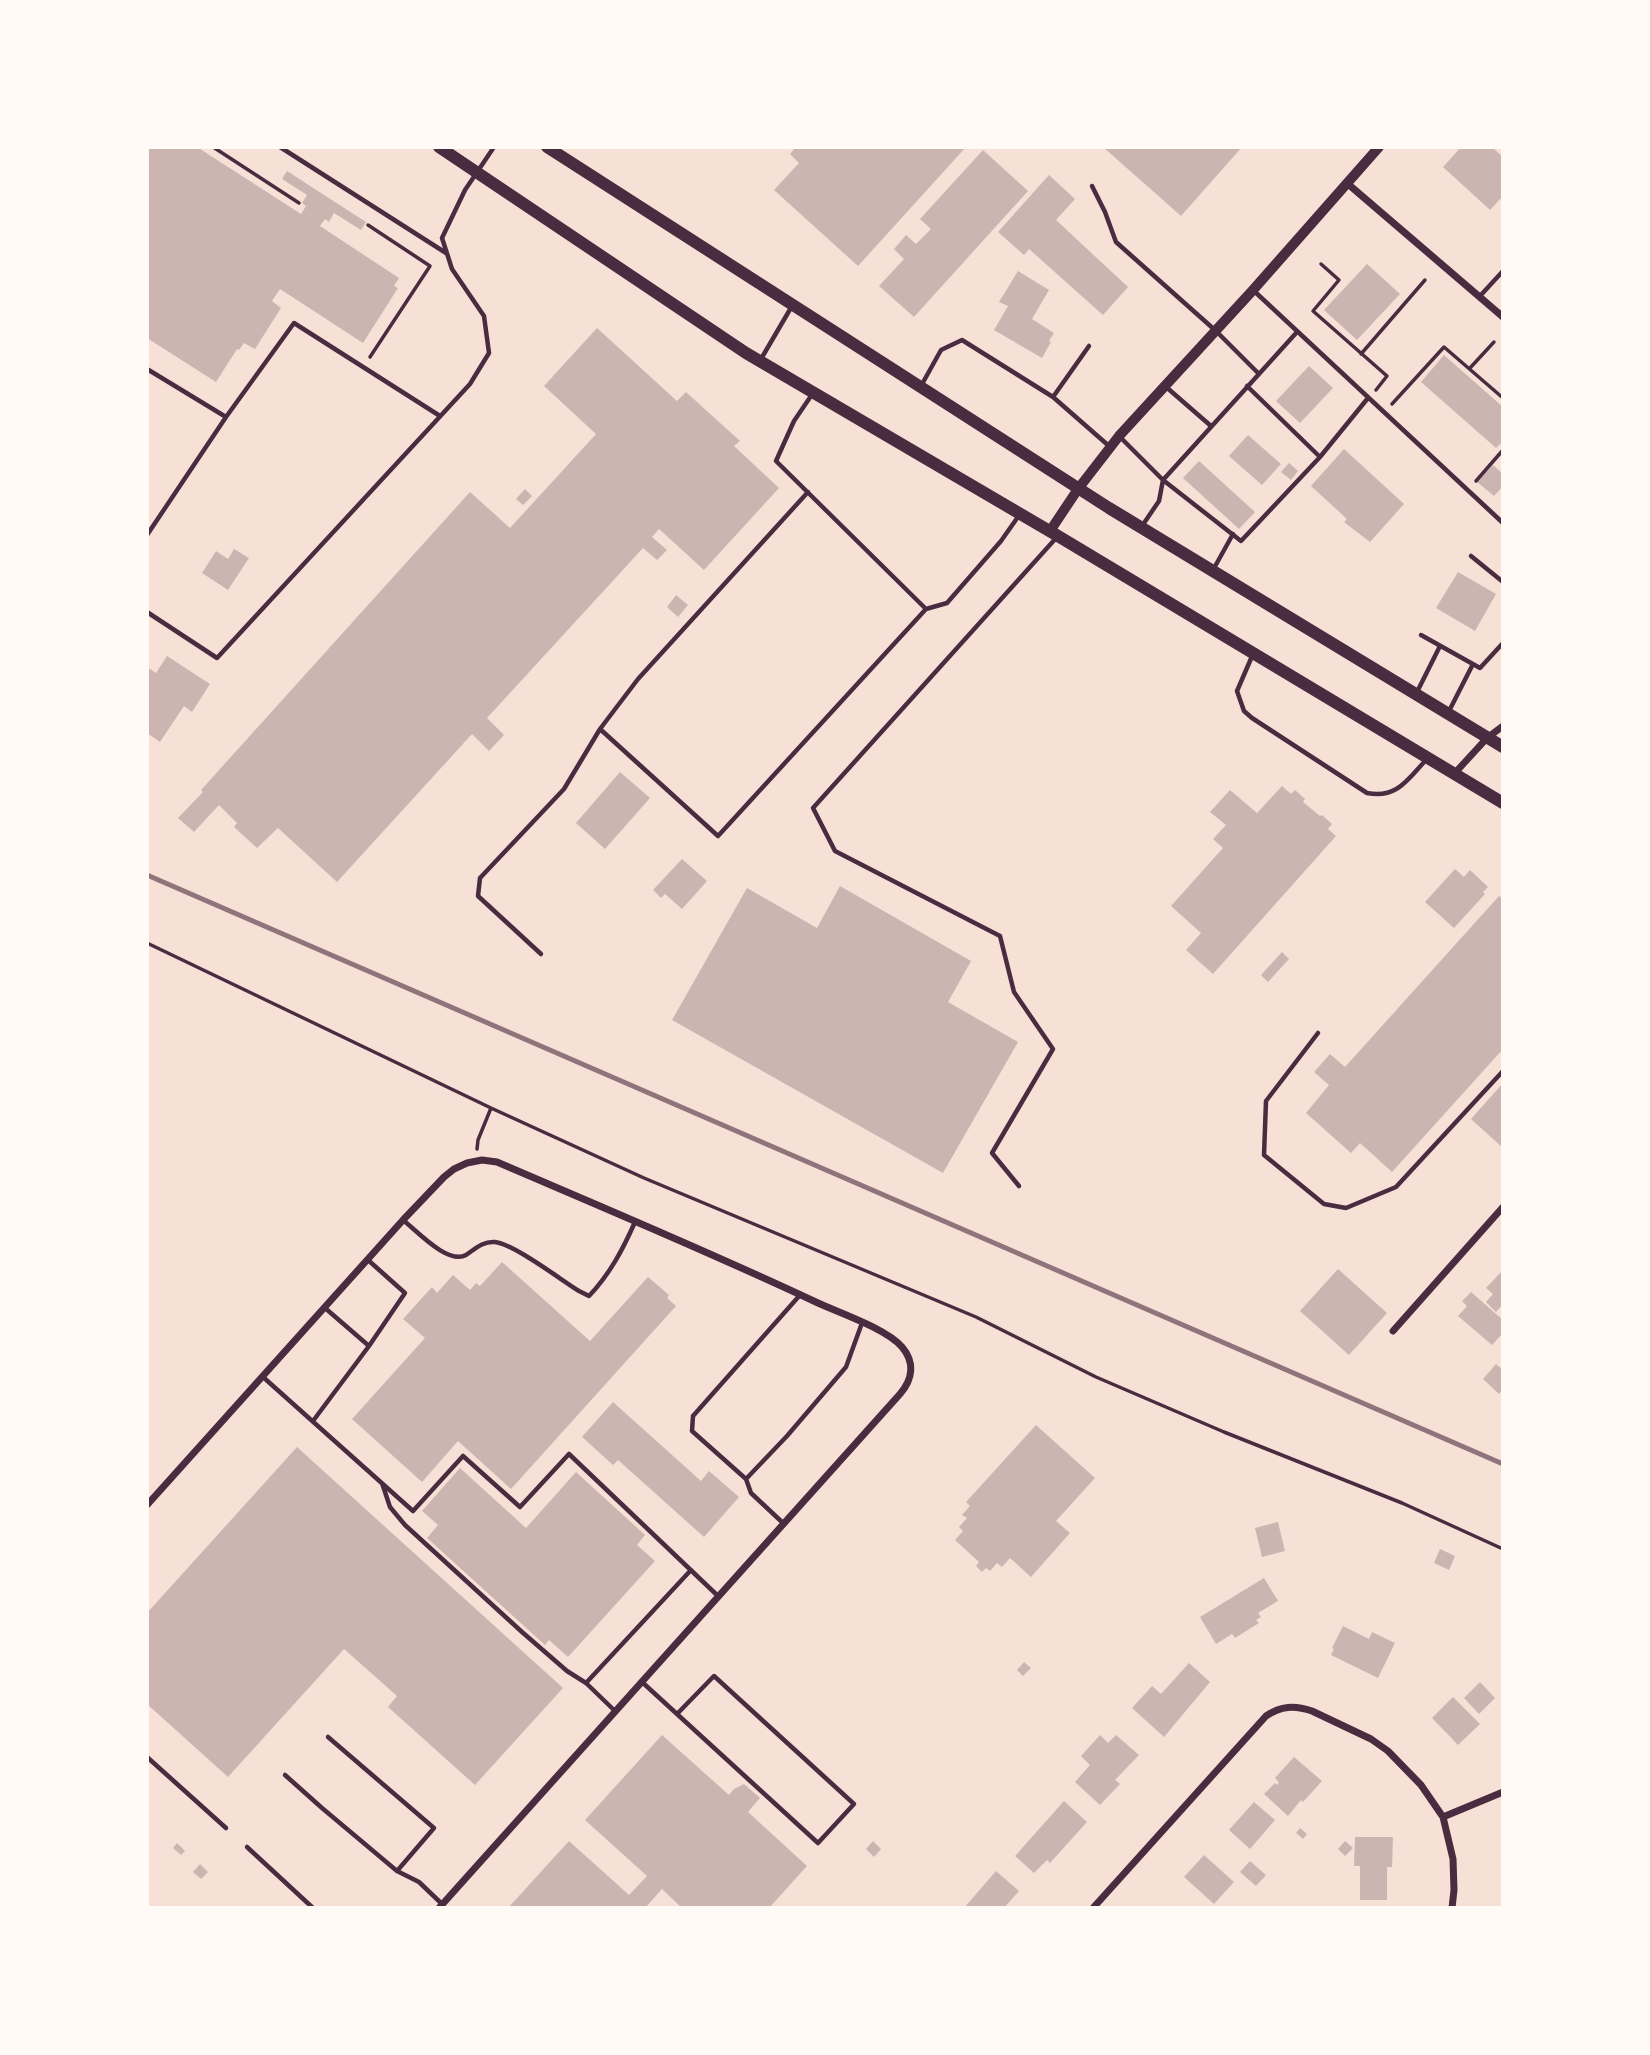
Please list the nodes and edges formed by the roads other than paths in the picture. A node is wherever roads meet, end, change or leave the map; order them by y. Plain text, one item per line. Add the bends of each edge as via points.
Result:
1 (280, 147) edge
2 (439, 147) edge
3 (494, 147) edge
4 (547, 147) edge
5 (1379, 147) edge
6 (477, 173) junction
7 (1348, 184) junction
8 (1092, 186) dead end
9 (447, 254) junction
10 (1503, 271) edge
11 (1253, 290) junction
12 (1479, 297) junction
13 (792, 305) junction
14 (1503, 317) edge
15 (1216, 331) junction
16 (1297, 332) junction
17 (1089, 346) dead end
18 (759, 361) junction
19 (147, 369) edge
20 (1259, 374) junction
21 (1165, 386) junction
22 (1247, 386) junction
23 (920, 388) junction
24 (813, 393) junction
25 (1053, 397) junction
26 (1368, 398) junction
27 (440, 416) junction
28 (226, 417) junction
29 (1211, 426) junction
30 (1119, 436) junction
31 (1110, 447) junction
32 (1320, 457) junction
33 (1163, 480) junction
34 (1078, 489) junction
35 (808, 492) junction
36 (1020, 514) junction
37 (1503, 523) edge
38 (1141, 528) junction
39 (1054, 534) junction
40 (1233, 534) junction
41 (147, 535) edge
42 (1471, 556) dead end
43 (1212, 571) junction
44 (1503, 582) edge
45 (926, 609) junction
46 (147, 612) edge
47 (1420, 635) dead end
48 (1503, 643) edge
49 (1440, 646) junction
50 (1253, 653) junction
51 (1473, 664) junction
52 (1416, 695) junction
53 (1448, 714) junction
54 (1503, 726) edge
55 (600, 729) junction
56 (1487, 738) junction
57 (1503, 747) edge
58 (1427, 758) junction
59 (1454, 774) junction
60 (1503, 803) edge
61 (541, 954) dead end
62 (1318, 1033) dead end
63 (1503, 1070) edge
64 (1019, 1186) dead end
65 (1503, 1207) edge
66 (403, 1220) junction
67 (635, 1221) junction
68 (368, 1260) junction
69 (801, 1294) junction
70 (325, 1307) junction
71 (862, 1323) junction
72 (1393, 1331) dead end
73 (369, 1346) junction
74 (263, 1377) junction
75 (313, 1421) junction
76 (746, 1479) junction
77 (381, 1482) junction
78 (147, 1506) edge
79 (783, 1523) junction
80 (691, 1570) junction
81 (718, 1596) junction
82 (641, 1681) junction
83 (586, 1684) junction
84 (615, 1711) junction
85 (677, 1714) junction
86 (328, 1737) dead end
87 (147, 1757) edge
88 (285, 1775) dead end
89 (1503, 1792) edge
90 (1443, 1817) junction
91 (226, 1828) dead end
92 (247, 1847) dead end
93 (397, 1871) junction
94 (440, 1906) edge
95 (313, 1908) edge
96 (1093, 1908) edge
97 (1452, 1908) edge

1 - 9 lane
2 - 6 main road
3 - 6 lane
4 - 13 main road
5 - 7 street
6 - 9 lane via 442,238
6 - 18 main road
7 - 11 street
7 - 12 street
8 - 15 lane via 1116,242
9 - 27 lane via 484,316 489,353 470,384
10 - 12 lane
11 - 15 street
11 - 16 lane
12 - 14 street
13 - 18 lane
13 - 23 main road
15 - 20 lane
15 - 21 street
16 - 20 lane
16 - 26 lane
17 - 25 lane
18 - 24 main road
19 - 28 lane
20 - 22 lane
21 - 29 lane
21 - 30 street
22 - 29 lane
22 - 32 lane
23 - 25 lane via 941,350 962,340
23 - 34 main road
24 - 35 lane via 776,461
24 - 36 main road
25 - 31 lane
26 - 32 lane
26 - 37 lane
27 - 28 lane via 294,323
27 - 46 lane via 217,658
28 - 41 lane
29 - 33 lane
30 - 31 street
30 - 33 lane
31 - 34 street
32 - 40 lane via 1241,541
33 - 38 lane via 1159,501
33 - 40 lane
34 - 38 main road
34 - 39 street
35 - 45 lane
35 - 55 lane via 638,679
36 - 39 main road
36 - 45 lane via 947,603
38 - 43 main road
39 - 50 main road
39 - 64 lane via 813,808 835,851 1000,936 1014,992 1053,1049 992,1153
40 - 43 lane
42 - 44 lane
43 - 52 main road
45 - 55 lane via 718,836
47 - 49 lane
48 - 51 lane via 1480,668
49 - 51 lane
49 - 52 lane
50 - 58 main road
50 - 58 lane via 1237,691 1244,711 1367,793 1389,794
51 - 53 lane
52 - 53 main road
53 - 56 main road
54 - 56 street
55 - 61 lane via 564,789 480,878 478,896
56 - 57 main road
56 - 59 street
58 - 59 main road
59 - 60 main road
62 - 63 lane via 1266,1101 1264,1155 1324,1204 1346,1208 1396,1187
65 - 72 street
66 - 67 street via 454,1169 475,1161 497,1162
66 - 67 lane via 443,1253 461,1258 482,1244 496,1242 589,1296 621,1254
66 - 68 street
67 - 69 street
68 - 70 street
68 - 73 lane via 405,1293
69 - 71 street
69 - 76 lane via 693,1416 692,1431
70 - 73 lane
70 - 74 street
71 - 76 lane via 846,1367
71 - 79 street via 884,1332 907,1353 910,1378
73 - 75 lane
74 - 75 lane
74 - 78 street
75 - 77 lane
76 - 79 lane via 751,1493
77 - 80 lane via 413,1511 463,1456 520,1507 569,1454
77 - 83 lane via 390,1507 405,1525
79 - 81 street
80 - 81 lane
80 - 83 lane
81 - 82 street
82 - 84 street
82 - 85 lane
83 - 84 lane
84 - 94 street
85 - 85 lane via 818,1843 854,1804 714,1676
86 - 93 lane via 434,1828
87 - 91 lane
88 - 93 lane
89 - 90 street
90 - 96 street via 1421,1785 1371,1739 1303,1708 1276,1709
90 - 97 street via 1453,1859
92 - 95 lane
93 - 94 lane via 419,1882

